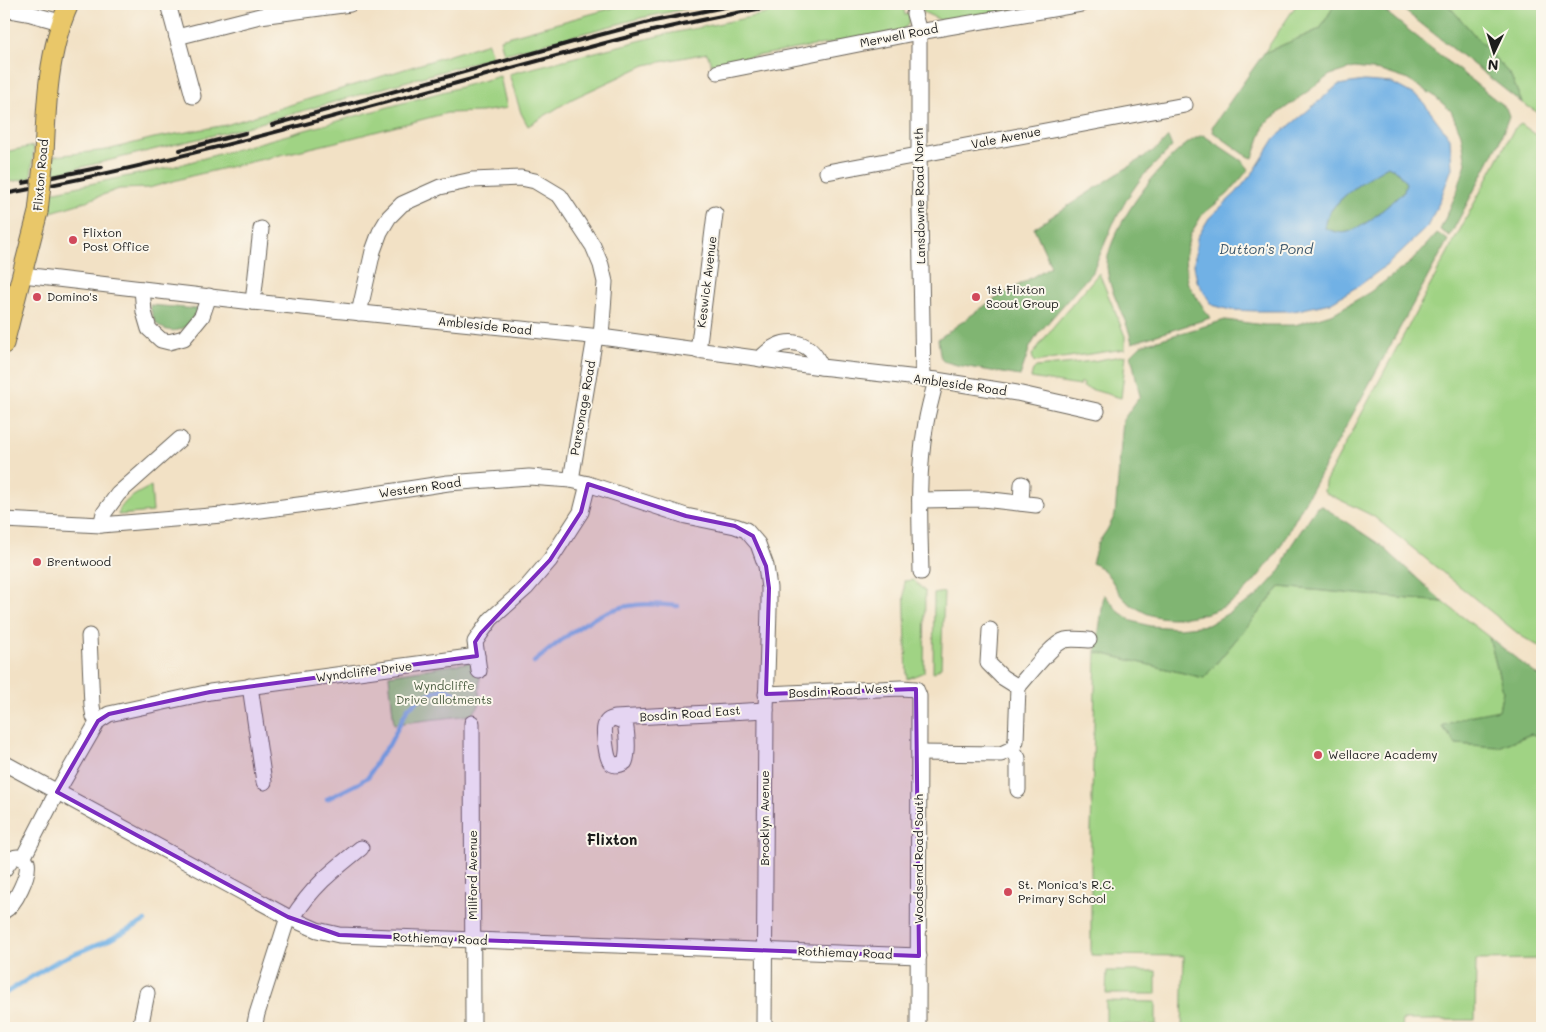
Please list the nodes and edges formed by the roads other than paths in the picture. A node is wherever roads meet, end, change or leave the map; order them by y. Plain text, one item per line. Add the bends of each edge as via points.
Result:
1 (69, 4) edge
2 (168, 4) edge
3 (350, 4) edge
4 (1081, 4) edge
5 (332, 5) edge
6 (4, 9) edge
7 (914, 14) dead end
8 (60, 22) junction
9 (919, 32) junction
10 (177, 37) junction
11 (718, 72) dead end
12 (193, 96) dead end
13 (1184, 105) dead end
14 (919, 154) junction
15 (827, 172) dead end
16 (715, 214) dead end
17 (261, 229) dead end
18 (23, 275) junction
19 (142, 289) junction
20 (209, 296) junction
21 (253, 302) junction
22 (359, 313) junction
23 (598, 337) junction
24 (4, 344) edge
25 (698, 350) junction
26 (760, 359) junction
27 (821, 367) junction
28 (930, 380) junction
29 (1097, 411) dead end
30 (180, 440) dead end
31 (571, 480) junction
32 (588, 484) junction
33 (1022, 484) dead end
34 (920, 500) junction
35 (1021, 502) junction
36 (1036, 504) dead end
37 (4, 520) edge
38 (101, 525) junction
39 (921, 572) dead end
40 (769, 609) joint
41 (990, 630) dead end
42 (89, 636) dead end
43 (1089, 640) dead end
44 (477, 656) junction
45 (479, 671) dead end
46 (250, 686) junction
47 (1018, 687) junction
48 (916, 690) joint
49 (766, 702) junction
50 (615, 718) dead end
51 (98, 721) junction
52 (472, 722) dead end
53 (1012, 749) junction
54 (919, 753) junction
55 (4, 763) edge
56 (264, 782) dead end
57 (1018, 790) dead end
58 (57, 792) junction
59 (361, 848) dead end
60 (23, 858) junction
61 (4, 870) edge
62 (4, 911) edge
63 (290, 918) junction
64 (473, 940) junction
65 (765, 950) junction
66 (919, 956) junction
67 (147, 993) dead end
68 (140, 1028) edge
69 (254, 1028) edge
70 (473, 1028) edge
71 (764, 1028) edge
72 (918, 1028) edge

1 - 8 main road, Flixton Road
2 - 10 street
3 - 5 street
4 - 9 street, Merwell Road
5 - 10 street via 260,16
6 - 8 street
7 - 9 street, Lansdowne Road North
8 - 18 main road, Flixton Road, bridge via 48,88 38,212
9 - 11 street, Merwell Road
9 - 14 street, Lansdowne Road North
10 - 12 street
13 - 14 street, Vale Avenue
14 - 15 street, Vale Avenue
14 - 28 street, Lansdowne Road North
16 - 25 street, Keswick Avenue
17 - 21 street
18 - 19 street, Ambleside Road
18 - 24 main road, Flixton Road
19 - 20 street, Ambleside Road
19 - 20 street via 149,330 169,342 184,338 202,316
20 - 21 street, Ambleside Road
21 - 22 street, Ambleside Road
22 - 23 street, Ambleside Road
22 - 23 street, Parsonage Road via 380,232 402,204 440,187 472,180 521,178 535,181 560,196 593,246 606,282
23 - 25 street, Ambleside Road
23 - 31 street, Parsonage Road
25 - 26 street, Ambleside Road
26 - 27 street, Ambleside Road
26 - 27 street via 776,345 793,342 811,350
27 - 28 street, Ambleside Road
28 - 29 street, Ambleside Road via 1017,393
28 - 34 street
30 - 38 street via 118,494 104,513
31 - 32 street, Western Road
31 - 38 street, Western Road via 529,478 448,483 222,515
32 - 40 street, Western Road via 686,516 746,530 758,544 766,566
32 - 44 street via 581,512 550,560 526,588 491,619 475,642
33 - 35 street
34 - 35 street
34 - 39 street
35 - 36 street
37 - 38 street, Western Road
40 - 49 street, Brooklyn Avenue
41 - 47 street via 988,663
42 - 51 street via 92,706
43 - 47 street via 1063,640
44 - 45 street
44 - 46 street, Wyndcliffe Drive
46 - 51 street, Wyndcliffe Drive via 109,714
46 - 56 street
47 - 53 street via 1016,741
48 - 49 street, Bosdin Road West via 901,688
48 - 54 street, Woodsend Road South
49 - 50 street, Bosdin Road East
49 - 65 street, Brooklyn Avenue
51 - 58 street
52 - 64 street, Millford Avenue
53 - 54 street via 1002,754
53 - 57 street via 1018,758
54 - 66 street, Woodsend Road South
55 - 58 street, Rothiemay Road
58 - 60 street
58 - 63 street, Rothiemay Road
59 - 63 street via 318,884
60 - 61 street via 13,857
60 - 62 street via 27,862 28,873 10,907
63 - 64 street, Rothiemay Road via 339,935
63 - 69 street
64 - 65 street, Rothiemay Road
64 - 70 street, Millford Avenue
65 - 66 street, Rothiemay Road
65 - 71 street, Brooklyn Avenue
66 - 72 street, Woodsend Road South
67 - 68 street

